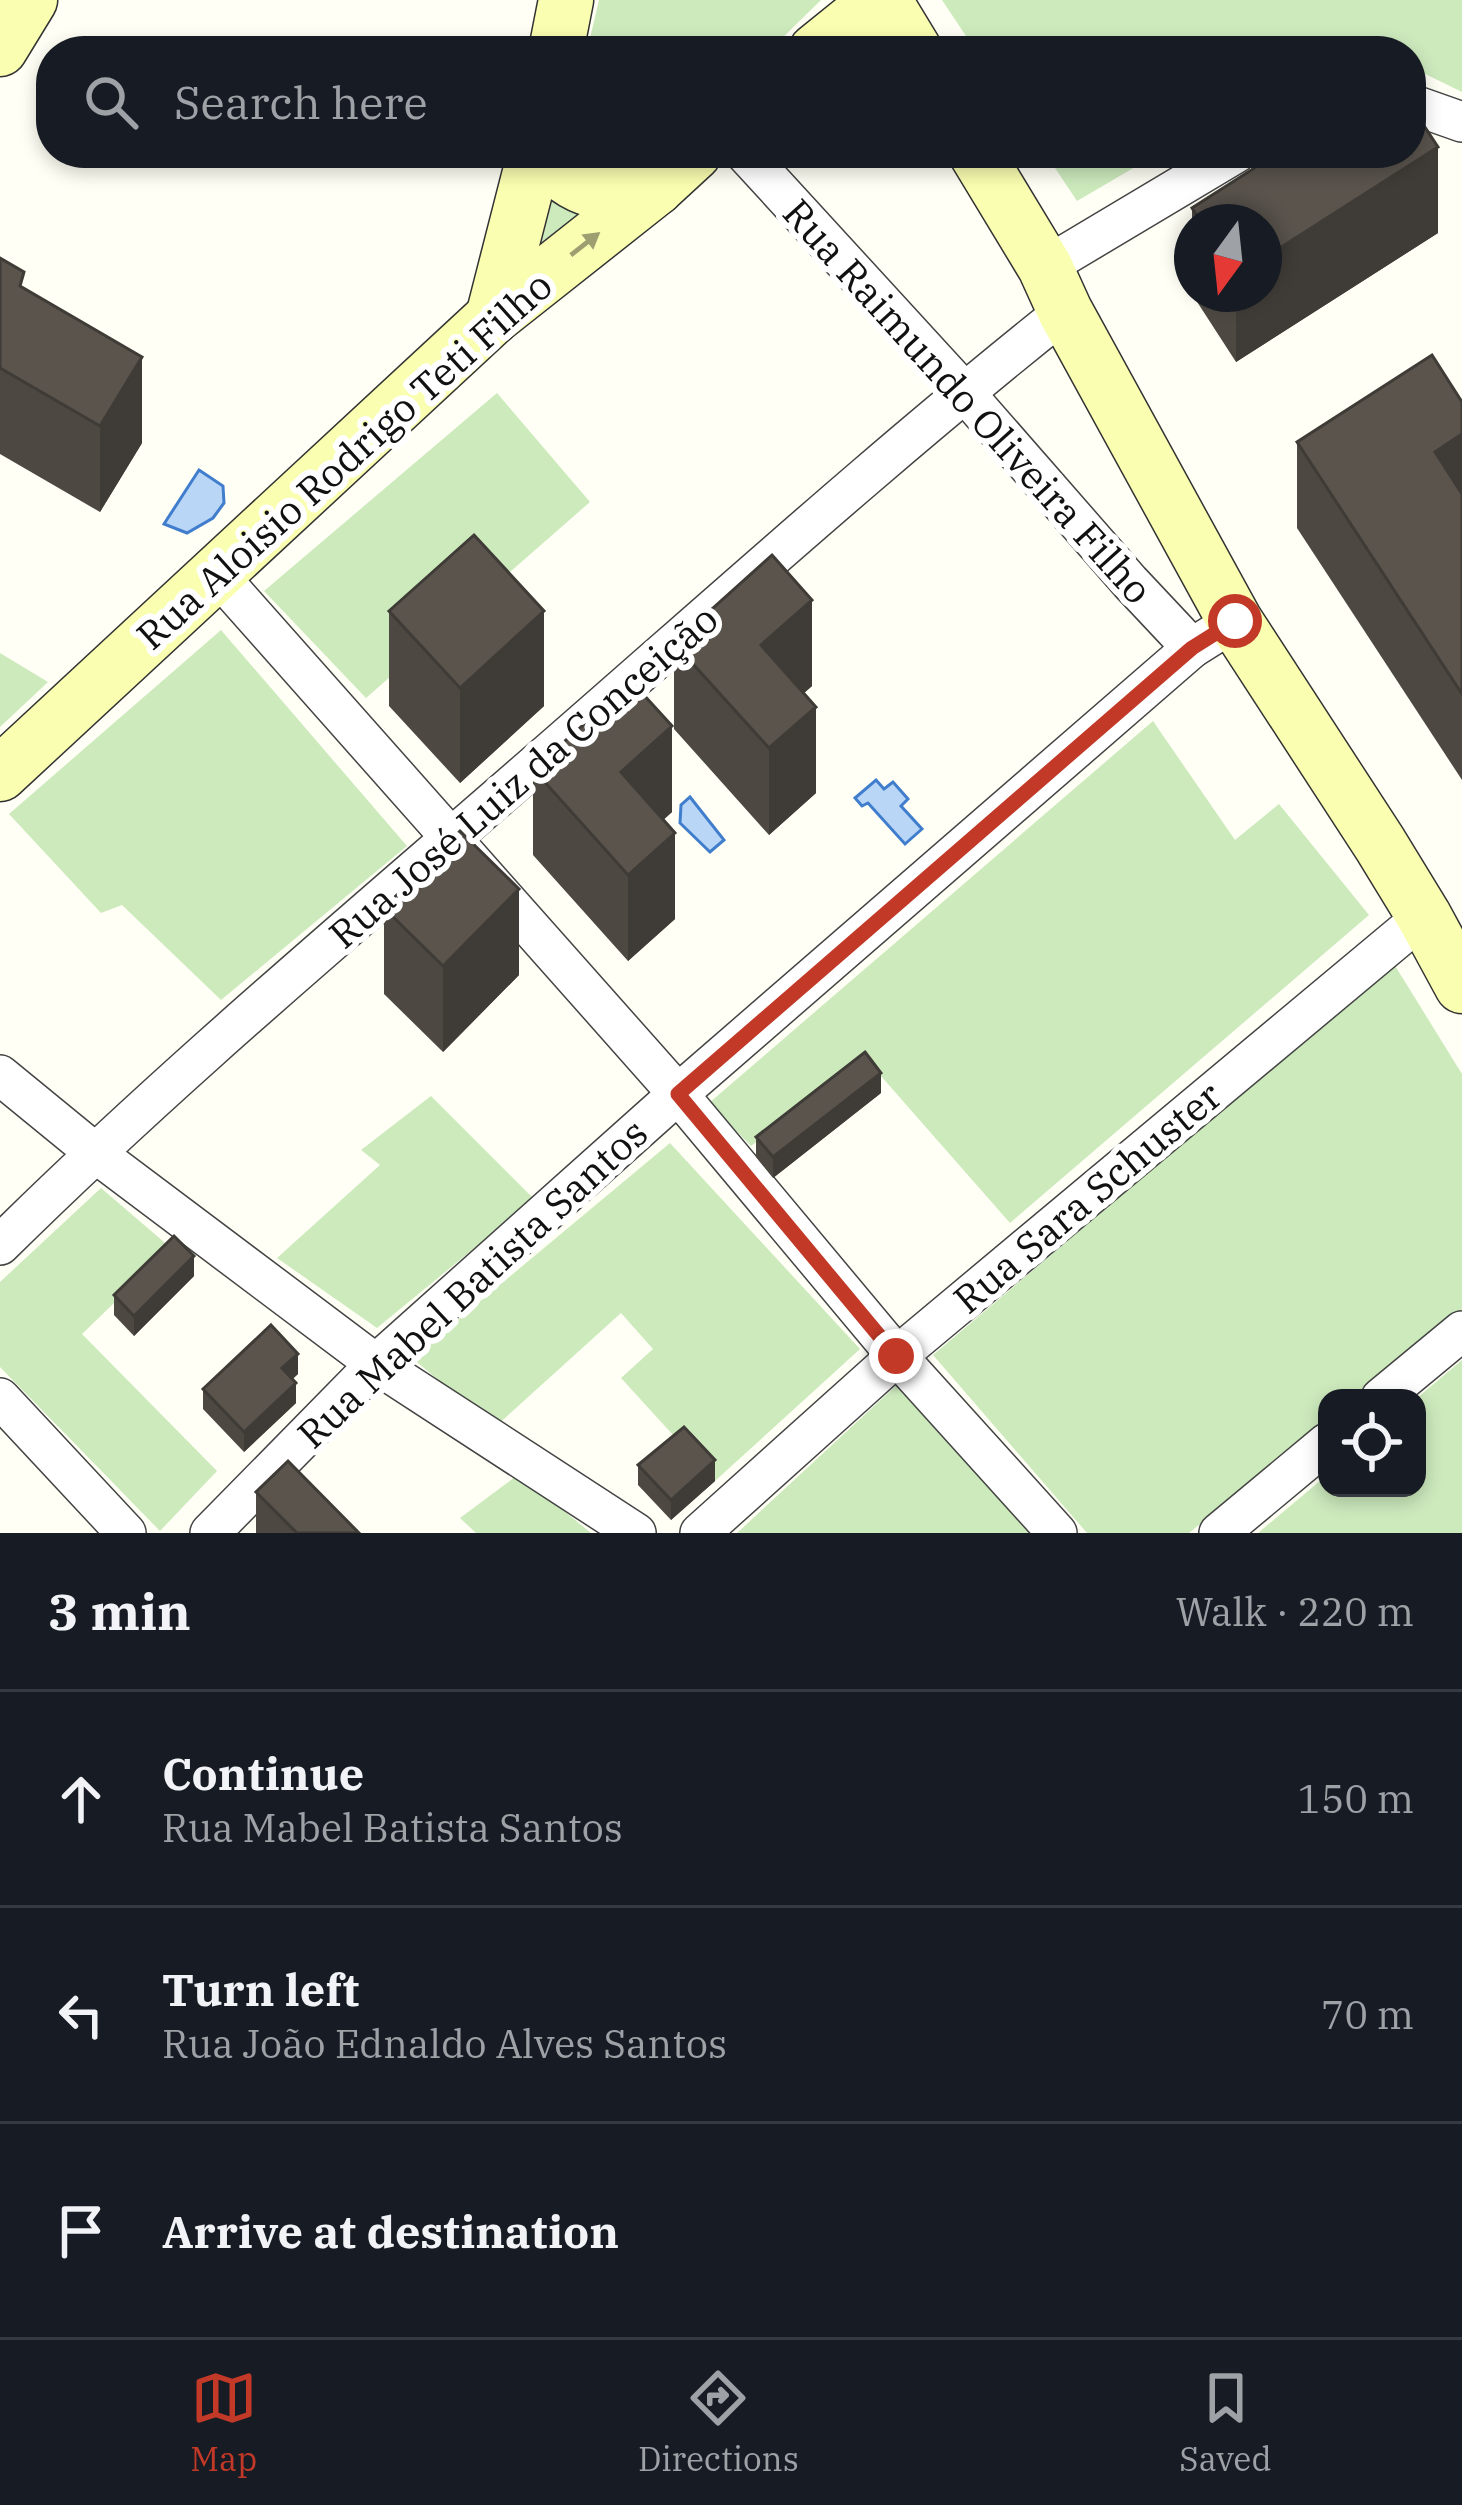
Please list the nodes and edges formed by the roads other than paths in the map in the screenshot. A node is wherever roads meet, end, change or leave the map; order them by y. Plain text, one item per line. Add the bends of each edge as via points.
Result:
1 (30, 0) edge
2 (566, 0) edge
3 (882, 0) edge
4 (559, 36) edge
5 (835, 36) edge
6 (905, 36) edge
7 (0, 49) edge
8 (1426, 109) edge
9 (1462, 122) edge
10 (535, 168) edge
11 (555, 168) edge
12 (759, 168) edge
13 (985, 168) edge
14 (1216, 168) edge
15 (675, 171) edge
16 (1055, 289) junction
17 (493, 317) junction
18 (964, 392) junction
19 (216, 573) junction
20 (1213, 634) junction
21 (0, 774) edge
22 (452, 837) junction
23 (1443, 925) edge
24 (1462, 986) edge
25 (0, 1075) edge
26 (678, 1094) junction
27 (94, 1152) junction
28 (0, 1245) edge
29 (1462, 1331) edge
30 (896, 1356) junction
31 (376, 1364) junction
32 (1393, 1389) edge
33 (0, 1398) edge
34 (1318, 1450) edge
35 (126, 1533) edge
36 (210, 1533) edge
37 (636, 1533) edge
38 (700, 1533) edge
39 (1057, 1533) edge
40 (1219, 1533) edge

1 - 7 street
2 - 4 street
3 - 5 street
3 - 6 street
8 - 9 street
10 - 17 street
11 - 15 street via 569,182 627,194
12 - 18 street, Rua Raimundo Oliveira Filho
13 - 16 street
14 - 16 street, Rua José Luiz da Conceição
17 -> 15 street, Rua Aloisio Rodrigo Teti Filho
16 - 18 street, Rua José Luiz da Conceição
16 - 20 street
17 - 19 street, Rua Aloisio Rodrigo Teti Filho
18 - 20 street, Rua Raimundo Oliveira Filho via 1130,582
18 - 22 street, Rua José Luiz da Conceição
19 - 21 street, Rua Aloisio Rodrigo Teti Filho
19 - 22 street
20 - 23 street
20 - 26 street, Rua Mabel Batista Santos
22 - 26 street
22 - 27 street, Rua José Luiz da Conceição
23 - 24 street
23 - 30 street, Rua Sara Schuster
25 - 27 street
26 - 30 street
26 - 31 street, Rua Mabel Batista Santos
27 - 28 street, Rua José Luiz da Conceição
27 - 31 street
29 - 32 street
30 - 38 street, Rua Sara Schuster
30 - 39 street
31 - 36 street, Rua Mabel Batista Santos
31 - 37 street
33 - 35 street
34 - 40 street

